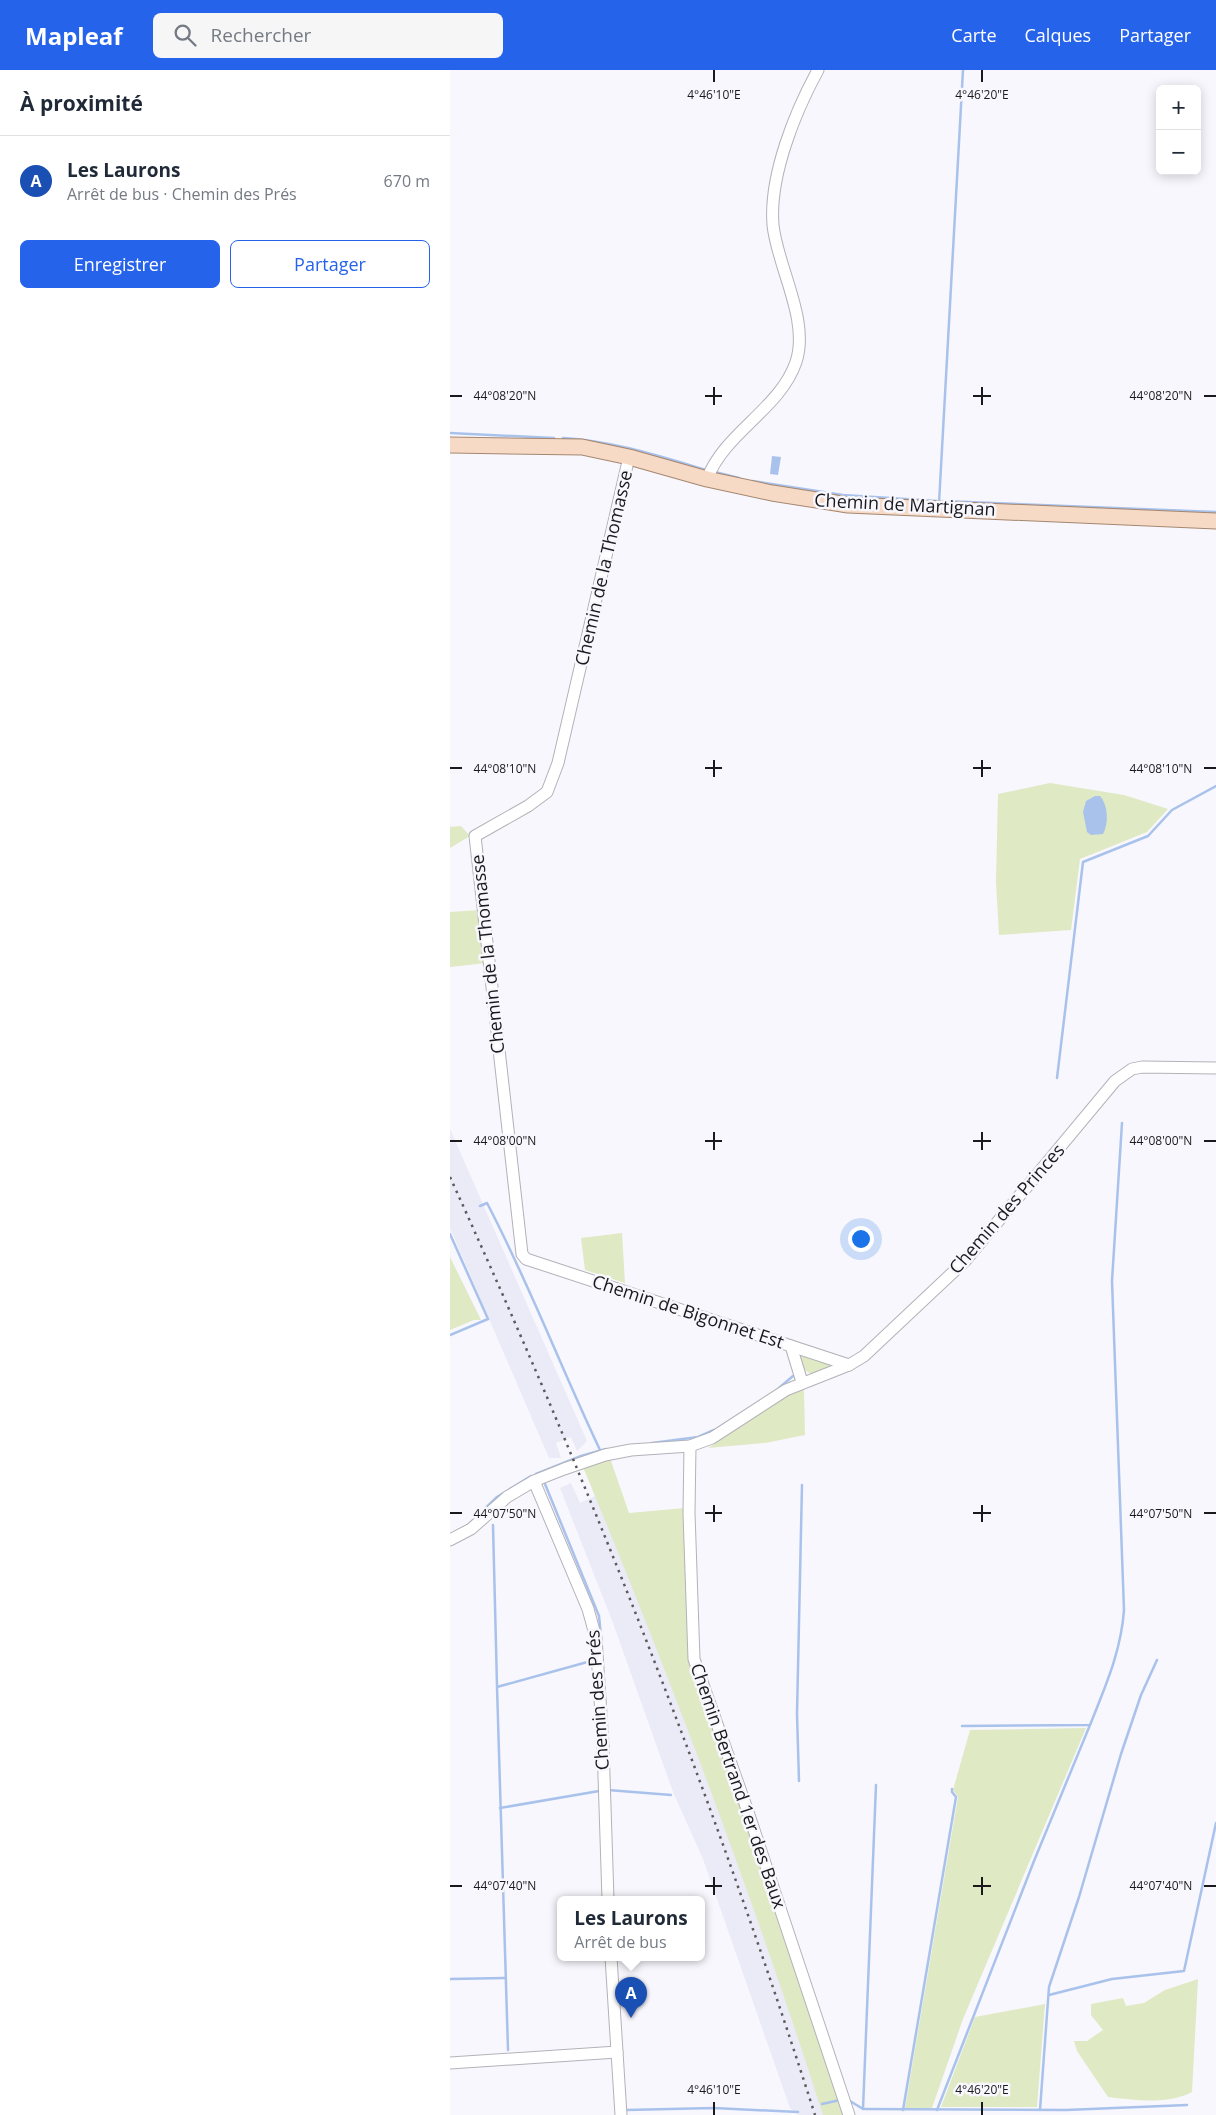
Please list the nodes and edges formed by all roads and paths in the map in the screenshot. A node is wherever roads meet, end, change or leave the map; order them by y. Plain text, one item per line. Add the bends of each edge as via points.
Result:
1 (818, 70) edge
2 (450, 445) edge
3 (629, 457) junction
4 (707, 479) junction
5 (1216, 521) edge
6 (1216, 1068) edge
7 (526, 1259) joint
8 (791, 1346) junction
9 (849, 1365) junction
10 (802, 1382) junction
11 (690, 1446) junction
12 (534, 1481) junction
13 (450, 1540) edge
14 (608, 1896) edge
15 (611, 1961) edge
16 (616, 2052) junction
17 (450, 2063) edge
18 (621, 2115) edge
19 (850, 2115) edge

1 - 4 street via 785,148 773,211 776,239 796,314 796,361 779,391 745,427
2 - 3 main road, Chemin de Martignan via 566,446
3 - 4 main road, Chemin de Martignan
3 - 7 street, Chemin de la Thomasse via 558,763 547,792 475,836 522,1250
4 - 5 main road, Chemin de Martignan via 799,499 848,505
6 - 9 street, Chemin des Princes via 1142,1068 1124,1074 965,1261 864,1356
7 - 8 street, Chemin de Bigonnet Est
8 - 9 street, Chemin de Bigonnet Est
8 - 10 street
9 - 10 street, Chemin des Princes
10 - 11 street, Chemin des Princes via 712,1438
11 - 12 street, Chemin des Princes via 605,1455
11 - 19 street, Chemin Bertrand 1er des Baux via 694,1659
12 - 13 street, Chemin des Princes via 507,1497 471,1529
12 - 14 street, Chemin des Prés via 588,1609 596,1638
15 - 16 street
16 - 17 street
16 - 18 street

